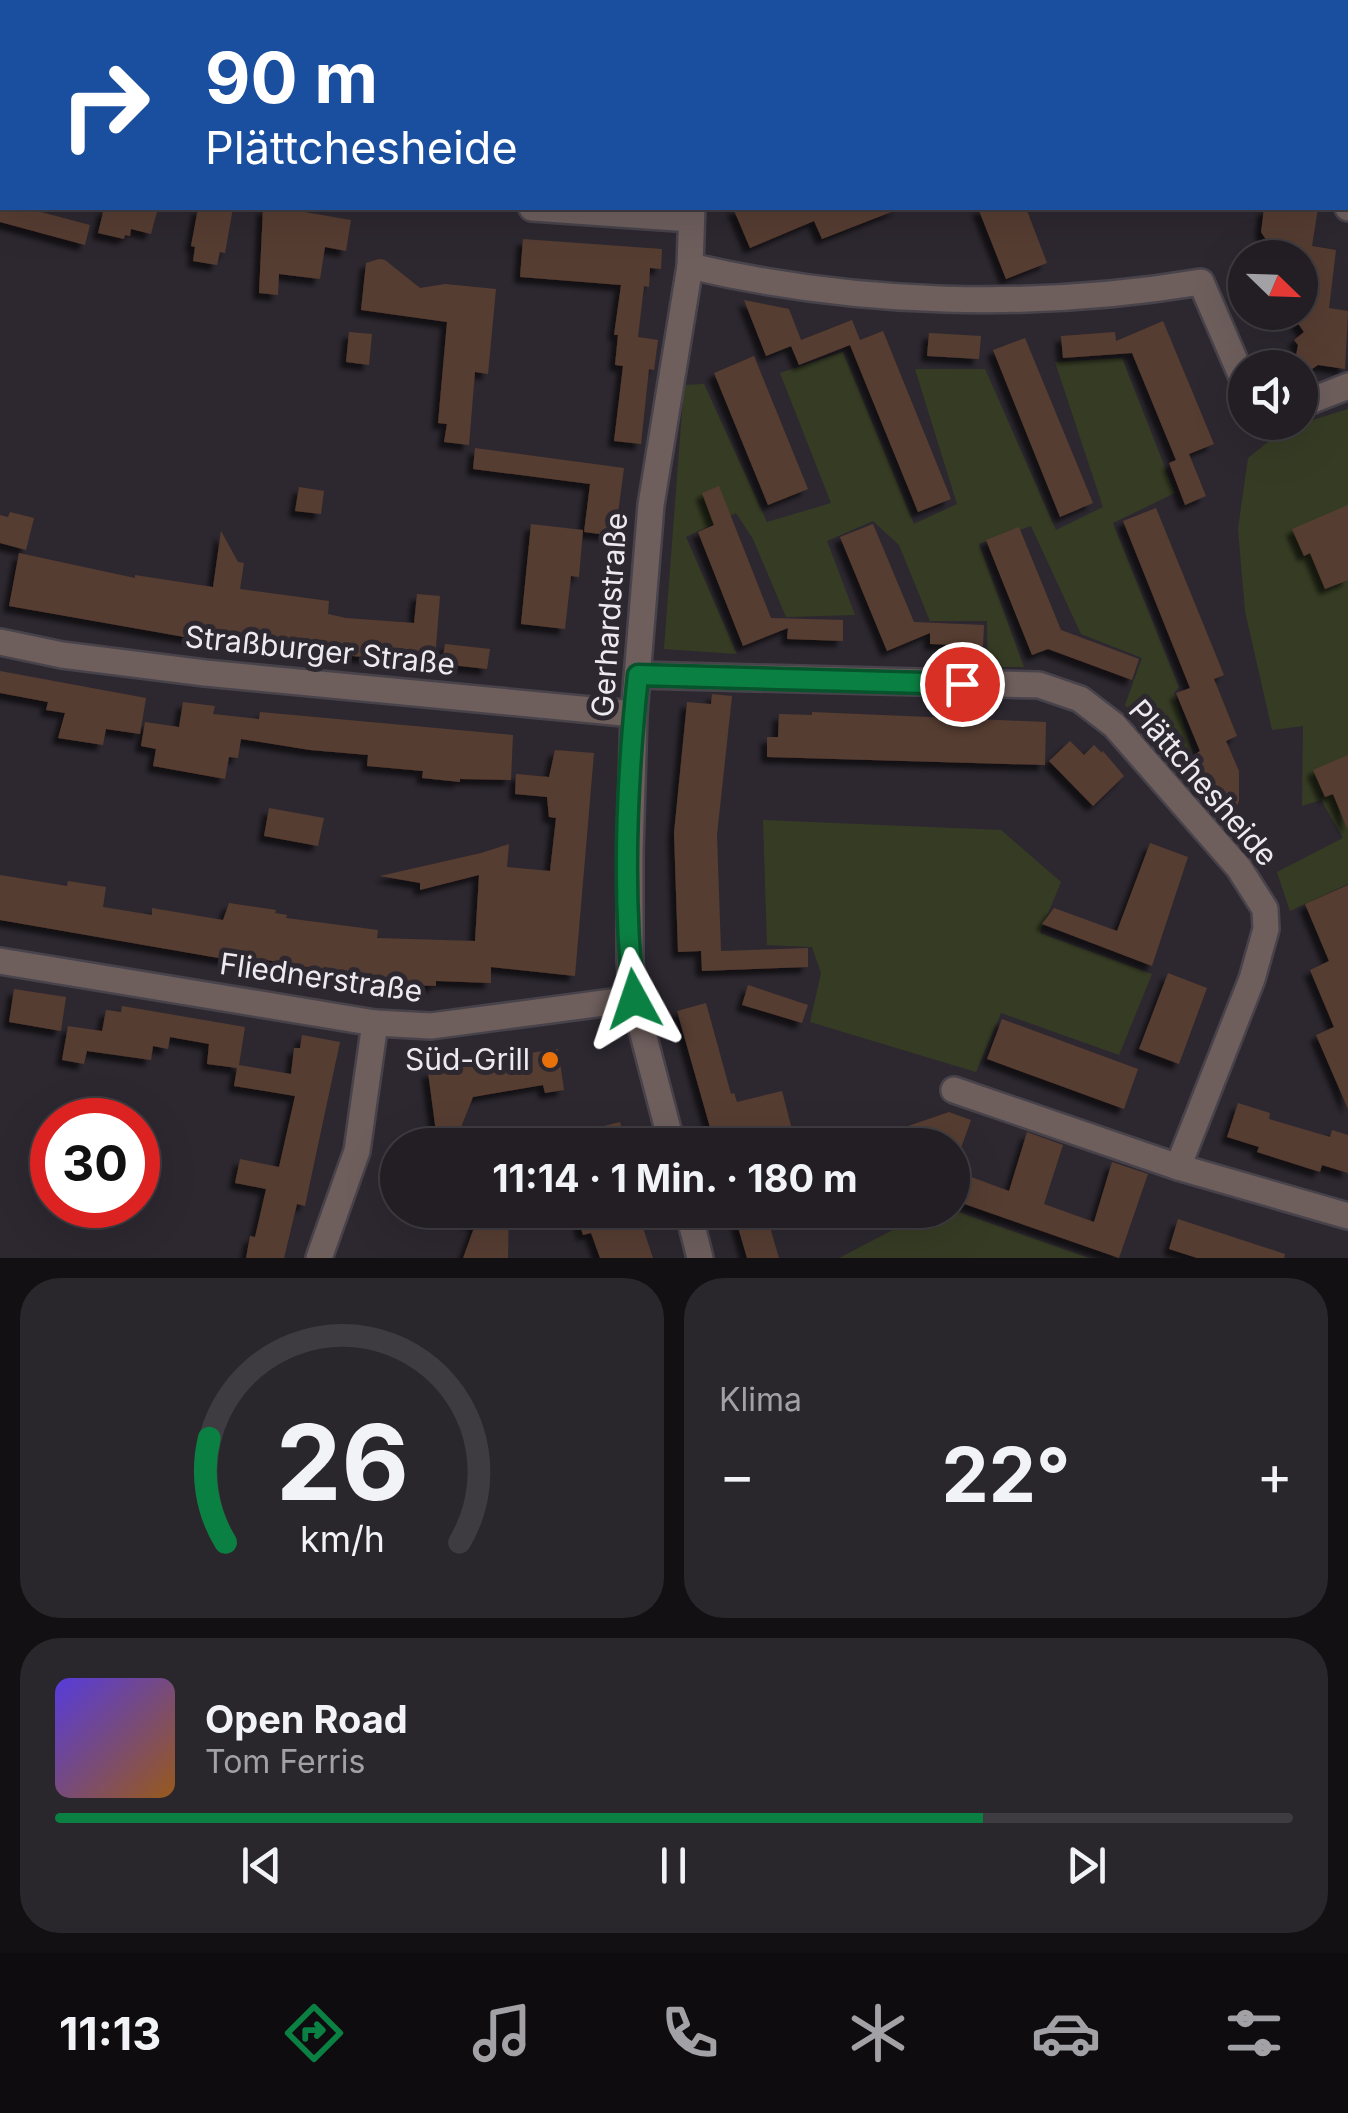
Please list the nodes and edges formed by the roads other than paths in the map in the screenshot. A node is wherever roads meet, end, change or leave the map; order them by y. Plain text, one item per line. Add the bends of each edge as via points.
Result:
1 (596, 210) edge
2 (691, 213) edge
3 (690, 266) junction
4 (1230, 350) edge
5 (1348, 386) edge
6 (1318, 398) edge
7 (0, 642) edge
8 (638, 675) junction
9 (634, 714) junction
10 (0, 961) edge
11 (634, 999) junction
12 (375, 1023) junction
13 (954, 1090) dead end
14 (668, 1128) edge
15 (1178, 1167) junction
16 (1348, 1216) edge
17 (692, 1228) edge
18 (319, 1258) edge
19 (700, 1258) edge

1 - 2 street
2 - 3 street, Gerhardstraße
3 - 4 street via 788,287 913,296 1037,298 1201,282
3 - 8 street, Gerhardstraße via 651,505
5 - 6 street
7 - 9 street, Straßburger Straße via 206,673
8 - 9 street, Gerhardstraße
8 - 15 street, Plättchesheide via 1040,685 1080,699 1114,725 1239,868 1264,909 1266,929 1252,979
9 - 11 street, Gerhardstraße
10 - 12 street, Fliednerstraße
11 - 12 street, Fliednerstraße via 431,1026
11 - 14 street, Gerhardstraße
12 - 18 street via 357,1150
13 - 15 street
15 - 16 street
17 - 19 street

